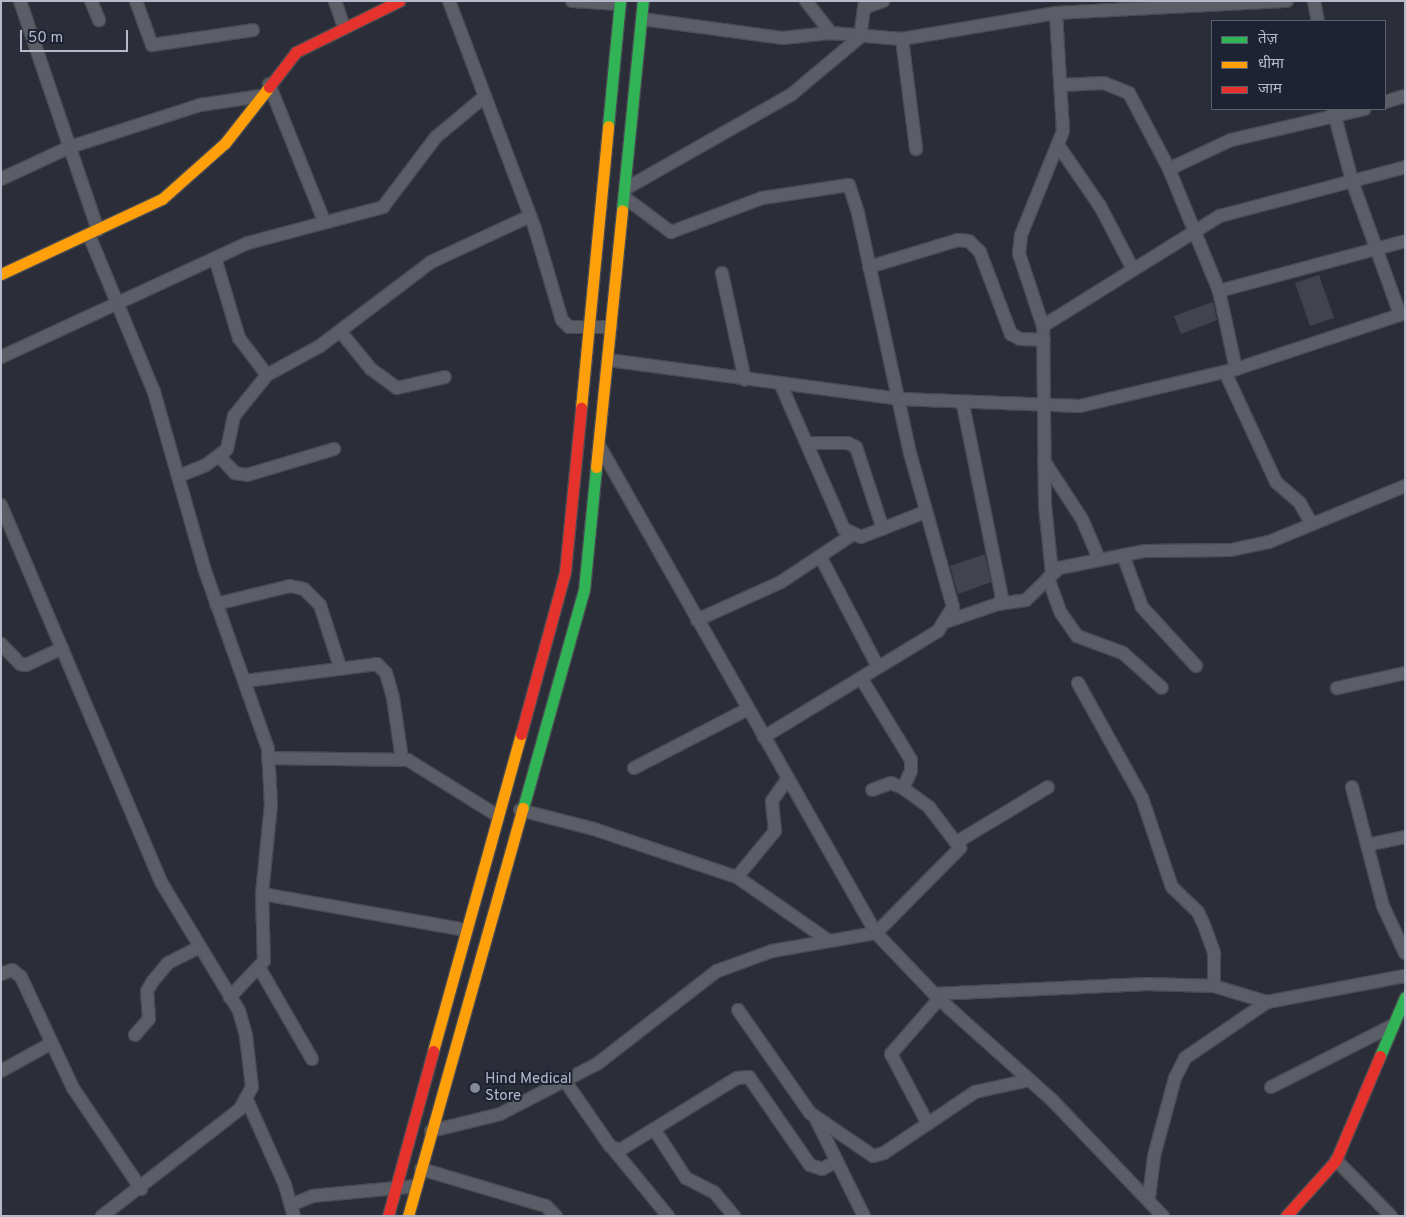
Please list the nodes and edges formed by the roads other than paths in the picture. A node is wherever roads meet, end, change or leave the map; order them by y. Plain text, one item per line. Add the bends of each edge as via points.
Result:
1 (20, 1) edge
2 (91, 1) edge
3 (136, 1) edge
4 (335, 1) edge
5 (399, 1) edge
6 (449, 1) edge
7 (572, 1) edge
8 (643, 1) edge
9 (806, 1) edge
10 (883, 1) edge
11 (1288, 1) edge
12 (1314, 1) edge
13 (620, 2) edge
14 (865, 4) edge
15 (1146, 4) edge
16 (1222, 4) edge
17 (1056, 13) junction
18 (642, 19) junction
19 (99, 20) dead end
20 (1318, 20) edge
21 (344, 27) junction
22 (253, 30) dead end
23 (831, 33) junction
24 (860, 37) junction
25 (902, 39) junction
26 (269, 84) junction
27 (1062, 85) junction
28 (260, 96) junction
29 (1405, 96) edge
30 (484, 97) junction
31 (1386, 102) edge
32 (1356, 110) edge
33 (1334, 113) edge
34 (1058, 145) junction
35 (70, 147) junction
36 (916, 149) dead end
37 (1405, 168) edge
38 (1169, 169) junction
39 (1, 179) edge
40 (1352, 181) junction
41 (624, 193) junction
42 (530, 216) junction
43 (324, 222) junction
44 (1195, 230) junction
45 (93, 232) junction
46 (1405, 242) edge
47 (1377, 251) junction
48 (215, 258) junction
49 (869, 267) junction
50 (1134, 269) junction
51 (722, 273) dead end
52 (1, 274) edge
53 (1219, 292) junction
54 (121, 306) junction
55 (1402, 313) edge
56 (1043, 326) junction
57 (591, 327) junction
58 (611, 327) junction
59 (340, 331) junction
60 (1044, 340) junction
61 (1, 357) edge
62 (608, 360) junction
63 (1230, 370) junction
64 (267, 375) junction
65 (445, 377) dead end
66 (745, 380) junction
67 (782, 386) junction
68 (899, 399) junction
69 (963, 404) junction
70 (1042, 406) junction
71 (809, 443) junction
72 (600, 447) junction
73 (334, 449) dead end
74 (220, 457) junction
75 (1044, 461) junction
76 (179, 476) junction
77 (1405, 486) edge
78 (1, 505) edge
79 (925, 512) junction
80 (1311, 523) junction
81 (884, 529) junction
82 (852, 535) junction
83 (1123, 554) junction
84 (820, 556) junction
85 (1099, 559) junction
86 (1050, 575) junction
87 (216, 604) junction
88 (998, 604) junction
89 (697, 620) junction
90 (948, 620) junction
91 (1, 644) edge
92 (62, 648) junction
93 (1196, 666) dead end
94 (340, 667) junction
95 (878, 668) junction
96 (1405, 673) edge
97 (861, 678) junction
98 (244, 681) junction
99 (1078, 682) dead end
100 (1162, 688) dead end
101 (1337, 688) dead end
102 (748, 709) junction
103 (764, 737) junction
104 (268, 758) junction
105 (402, 759) junction
106 (634, 768) dead end
107 (788, 778) junction
108 (1048, 787) dead end
109 (1352, 787) dead end
110 (903, 788) junction
111 (872, 790) dead end
112 (520, 810) junction
113 (498, 816) junction
114 (1405, 837) edge
115 (957, 842) junction
116 (1367, 845) junction
117 (737, 877) junction
118 (262, 894) junction
119 (466, 930) junction
120 (876, 933) junction
121 (829, 941) junction
122 (198, 948) junction
123 (1405, 953) edge
124 (260, 969) junction
125 (1, 974) edge
126 (1405, 976) edge
127 (1214, 986) junction
128 (936, 997) junction
129 (1405, 997) edge
130 (230, 998) junction
131 (1267, 1002) junction
132 (738, 1010) dead end
133 (1398, 1021) edge
134 (135, 1035) dead end
135 (52, 1043) junction
136 (312, 1059) dead end
137 (1, 1071) edge
138 (1029, 1080) junction
139 (565, 1081) junction
140 (1271, 1087) dead end
141 (247, 1100) junction
142 (815, 1117) junction
143 (928, 1124) junction
144 (654, 1130) junction
145 (431, 1131) junction
146 (614, 1150) junction
147 (1336, 1160) junction
148 (837, 1161) junction
149 (421, 1170) junction
150 (417, 1186) junction
151 (396, 1187) junction
152 (141, 1189) junction
153 (1149, 1197) junction
154 (293, 1210) edge
155 (1157, 1214) edge
156 (102, 1216) edge
157 (388, 1216) edge
158 (408, 1216) edge
159 (556, 1216) edge
160 (668, 1216) edge
161 (734, 1216) edge
162 (864, 1216) edge
163 (1286, 1216) edge
164 (1391, 1216) edge

1 - 35 street
2 - 19 street
3 - 22 street via 152,45
4 - 21 street
5 - 21 street
6 - 30 street
7 - 13 street
8 - 18 street
9 - 23 street
10 - 14 street
11 - 16 street
12 - 20 street
13 - 57 street
14 - 24 street
15 - 16 street
15 - 17 street
17 - 25 street
17 - 27 street
18 - 23 street via 782,38
18 - 41 street
21 - 26 street via 296,52
23 - 24 street
24 - 25 street
24 - 41 street via 784,99
25 - 36 street
26 - 28 street
26 - 43 street
27 - 34 street via 1063,131
27 - 38 street via 1104,83 1129,93
28 - 35 street via 200,105
28 - 45 street via 200,170 162,199
29 - 31 street
30 - 42 street
30 - 43 street via 436,137 383,207
32 - 33 street
33 - 38 street via 1231,140
33 - 40 street
34 - 50 street via 1100,206
34 - 56 street via 1021,235 1019,254
35 - 39 street
35 - 45 street
37 - 40 street
38 - 44 street
40 - 44 street via 1245,207
40 - 47 street
41 - 49 street via 671,232 762,198 849,185
41 - 58 street
42 - 57 street via 565,326
42 - 59 street via 431,262
43 - 48 street
44 - 50 street
44 - 53 street
45 - 52 street
45 - 54 street
46 - 47 street
47 - 53 street
47 - 55 street
48 - 54 street
48 - 64 street via 239,338
49 - 60 street via 958,240 969,241 980,252 1012,334 1020,339
49 - 68 street
50 - 56 street
51 - 66 street
53 - 63 street
54 - 61 street
54 - 76 street via 154,392
55 - 63 street
56 - 60 street
57 - 58 street
57 - 113 street via 565,572
58 - 62 street
59 - 64 street
59 - 65 street via 371,369 397,388
60 - 70 street
62 - 66 street
62 - 72 street
63 - 70 street via 1109,403
63 - 80 street via 1276,482 1300,503
64 - 74 street via 234,416 227,449
66 - 67 street
67 - 68 street
67 - 71 street
68 - 69 street
68 - 79 street
69 - 70 street
69 - 88 street via 1002,588
70 - 75 street
71 - 81 street via 848,443 856,447
71 - 82 street via 844,530
72 - 89 street
72 - 112 street via 584,590
73 - 74 street via 246,475 235,473
74 - 76 street
75 - 85 street via 1082,519
75 - 86 street
76 - 87 street
77 - 80 street
78 - 92 street
79 - 81 street
79 - 90 street via 953,608
80 - 83 street via 1269,542 1231,550
81 - 82 street via 861,537
82 - 84 street
83 - 85 street
83 - 93 street via 1142,607
84 - 89 street via 781,582
84 - 95 street
85 - 86 street
86 - 88 street via 1026,600
86 - 100 street via 1061,613 1077,636 1123,653
87 - 94 street via 290,586 304,589 320,605
87 - 98 street
88 - 90 street
89 - 102 street
90 - 95 street
91 - 92 street via 20,664 26,665
92 - 122 street via 161,882
94 - 98 street
94 - 105 street via 372,662 386,673
95 - 97 street
96 - 101 street
97 - 103 street
97 - 110 street via 910,760 911,771
98 - 104 street
99 - 127 street via 1142,798 1172,887 1198,912 1204,925 1214,954
102 - 103 street
102 - 106 street
103 - 107 street
104 - 105 street
104 - 118 street via 272,804
105 - 113 street via 423,765
107 - 117 street via 772,801 776,831
107 - 120 street
108 - 115 street
109 - 116 street
110 - 111 street via 892,783
110 - 115 street via 929,807
112 - 117 street via 594,829
112 - 145 street
113 - 119 street
114 - 116 street
115 - 120 street via 960,848 955,858 901,903
116 - 123 street via 1383,906
117 - 121 street
118 - 119 street
118 - 124 street via 266,952
119 - 151 street
120 - 121 street
120 - 128 street
121 - 139 street via 772,951 717,971 597,1064
122 - 130 street
122 - 134 street via 168,963 153,981 147,991 149,1020
124 - 130 street
124 - 136 street
125 - 135 street via 12,970 21,977
126 - 131 street
127 - 128 street via 1069,984
127 - 131 street
128 - 138 street
128 - 143 street via 891,1054
129 - 133 street
130 - 141 street via 246,1036 252,1087
131 - 153 street via 1196,1048 1182,1063 1154,1156
132 - 142 street
133 - 140 street
133 - 147 street
135 - 137 street
135 - 152 street via 73,1088
138 - 143 street via 974,1092
138 - 153 street
139 - 145 street via 500,1114
139 - 146 street
141 - 152 street
141 - 154 street
142 - 143 street via 835,1126 873,1156
142 - 148 street
144 - 146 street
144 - 148 street via 738,1078 749,1077 810,1165 822,1169
144 - 161 street via 686,1178 714,1192
145 - 149 street
146 - 160 street
147 - 163 street
147 - 164 street
148 - 162 street
149 - 150 street
149 - 159 street via 535,1202
150 - 151 street
150 - 158 street
151 - 154 street via 313,1196
151 - 157 street
152 - 156 street
153 - 155 street

